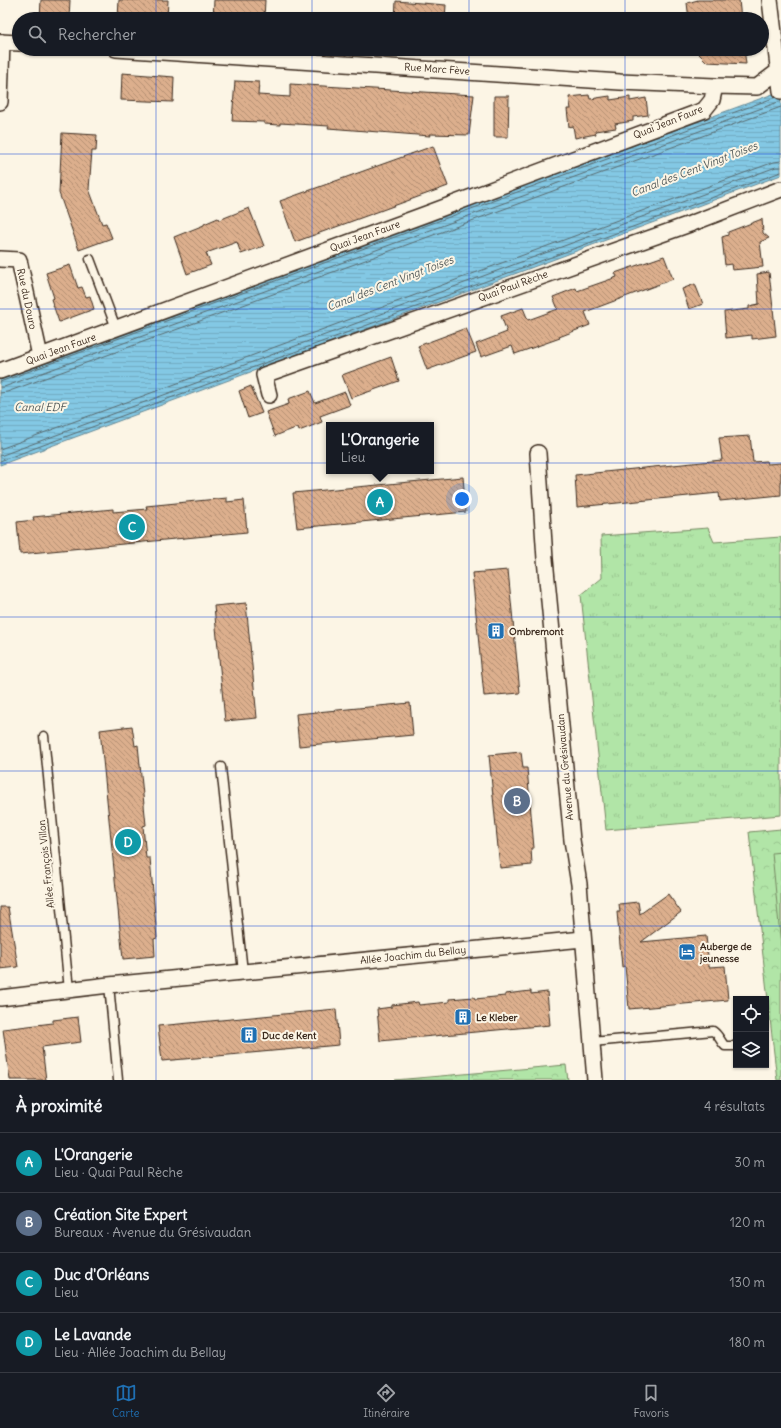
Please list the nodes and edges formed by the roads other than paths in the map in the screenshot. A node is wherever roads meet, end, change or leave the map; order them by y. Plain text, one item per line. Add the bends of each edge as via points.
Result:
1 (770, 0) edge
2 (1, 42) edge
3 (12, 43) edge
4 (223, 56) edge
5 (779, 70) edge
6 (715, 86) junction
7 (781, 89) edge
8 (0, 102) edge
9 (781, 189) edge
10 (0, 259) edge
11 (90, 259) dead end
12 (116, 328) junction
13 (40, 356) junction
14 (0, 371) edge
15 (270, 395) dead end
16 (538, 453) dead end
17 (44, 736) dead end
18 (221, 767) dead end
19 (583, 939) junction
20 (244, 972) junction
21 (109, 985) junction
22 (63, 991) junction
23 (0, 998) edge
24 (592, 1042) junction
25 (733, 1046) edge
26 (118, 1080) edge
27 (595, 1080) edge

1 - 5 street
2 - 3 street
2 - 8 street
4 - 6 street, Rue Marc Fève
5 - 6 street, Rue Marc Fève via 757,87
5 - 7 street
6 - 12 street, Quai Jean Faure via 712,100 704,110
9 - 15 street, Quai Paul Rèche via 690,224 264,375
10 - 13 street, Rue du Douro via 19,260
11 - 12 lane
12 - 13 street, Quai Jean Faure
13 - 14 street, Quai Jean Faure
16 - 19 street, Avenue du Grésivaudan via 546,566
17 - 22 lane, Allée François Villon
18 - 20 lane
19 - 20 street, Allée Joachim du Bellay
19 - 24 street, Avenue du Grésivaudan
20 - 21 street, Allée Joachim du Bellay
21 - 22 street, Allée Joachim du Bellay
21 - 26 lane
22 - 23 street, Allée Joachim du Bellay
24 - 25 lane via 713,1031 718,1034 725,1046
24 - 27 street, Avenue du Grésivaudan

